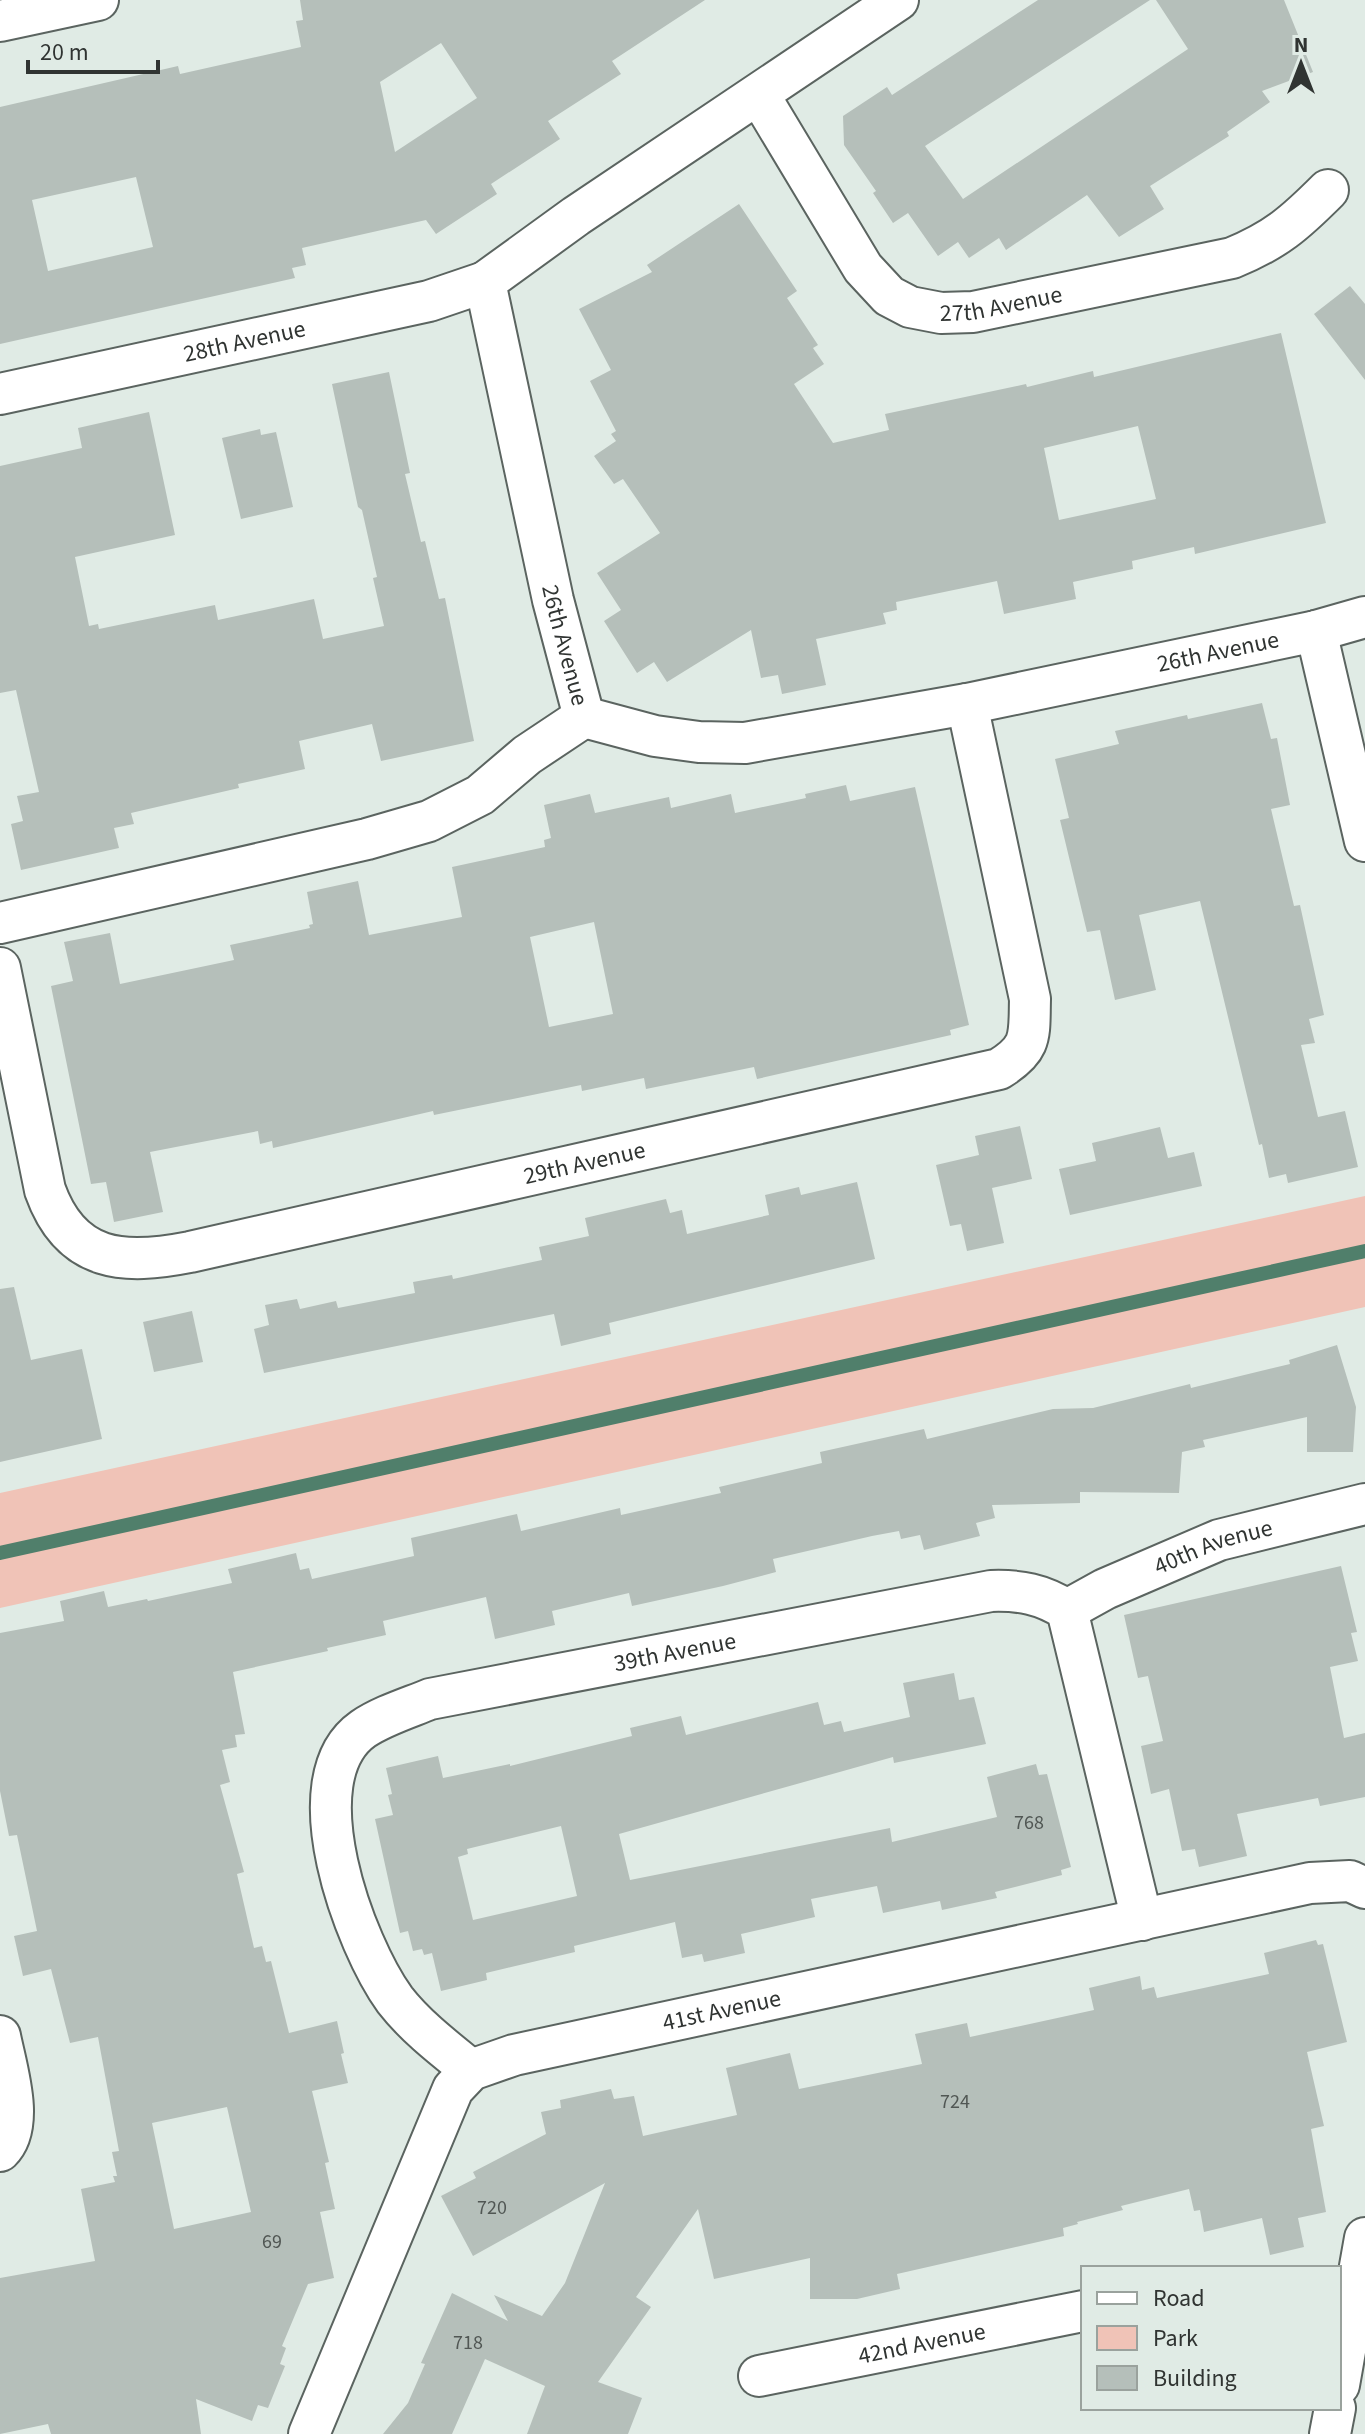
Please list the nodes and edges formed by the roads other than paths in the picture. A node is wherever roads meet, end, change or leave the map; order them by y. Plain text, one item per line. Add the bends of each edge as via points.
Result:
1 (98, 0) edge
2 (898, 0) edge
3 (0, 21) edge
4 (759, 95) junction
5 (1328, 190) dead end
6 (485, 282) junction
7 (0, 394) edge
8 (1365, 617) edge
9 (1316, 631) junction
10 (967, 704) junction
11 (584, 717) junction
12 (1365, 841) edge
13 (0, 923) edge
14 (0, 968) edge
15 (1365, 1504) edge
16 (1067, 1610) junction
17 (1365, 1888) edge
18 (1142, 1920) junction
19 (0, 2036) edge
20 (471, 2070) junction
21 (0, 2151) edge
22 (1365, 2238) edge
23 (1081, 2311) edge
24 (1345, 2315) edge
25 (1341, 2362) edge
26 (759, 2376) dead end
27 (1335, 2410) edge
28 (309, 2434) edge
29 (1330, 2434) edge

1 - 3 street
2 - 4 street
4 - 5 street, 27th Avenue via 863,268 889,296 941,313 973,312 1232,258 1266,245
4 - 6 street
6 - 7 street, 28th Avenue via 429,301
6 - 11 street, 26th Avenue via 553,600
8 - 9 street, 26th Avenue
9 - 10 street, 26th Avenue
9 - 12 street
10 - 11 street, 26th Avenue via 745,743 655,736
10 - 14 street, 29th Avenue via 1030,999 1029,1033 1019,1056 974,1076 190,1252 126,1259 98,1254 83,1244 52,1208
11 - 13 street via 480,795 429,821
15 - 16 street, 40th Avenue via 1219,1540
16 - 18 street
16 - 20 street, 39th Avenue via 1026,1591 991,1591 430,1699 362,1730 333,1772 329,1810 339,1873 372,1959 395,2000
17 - 18 street, 41st Avenue via 1350,1881 1310,1883
18 - 20 street, 41st Avenue via 514,2055
19 - 21 street via 13,2104 12,2130
20 - 28 street via 453,2089
22 - 24 street
23 - 26 street, 42nd Avenue
24 - 25 street
27 - 29 street

